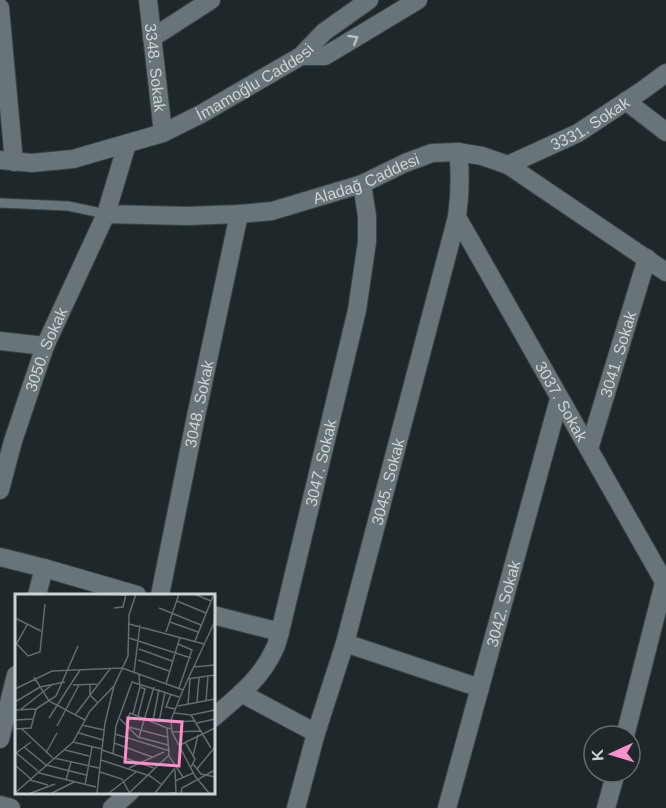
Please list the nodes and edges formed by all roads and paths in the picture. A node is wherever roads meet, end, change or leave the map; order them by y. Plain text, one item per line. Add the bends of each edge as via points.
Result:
1 (148, 0) edge
2 (211, 0) edge
3 (418, 0) edge
4 (357, 3) edge
5 (0, 8) edge
6 (152, 38) junction
7 (301, 56) junction
8 (666, 73) edge
9 (626, 101) junction
10 (666, 132) edge
11 (163, 133) junction
12 (127, 144) junction
13 (458, 152) junction
14 (7, 161) edge
15 (508, 165) junction
16 (362, 184) junction
17 (0, 203) edge
18 (106, 214) junction
19 (239, 214) junction
20 (457, 217) junction
21 (647, 258) junction
22 (666, 272) edge
23 (0, 341) edge
24 (45, 346) junction
25 (559, 399) junction
26 (6, 440) edge
27 (589, 449) junction
28 (0, 490) edge
29 (0, 557) edge
30 (44, 568) junction
31 (665, 581) edge
32 (37, 594) edge
33 (134, 594) edge
34 (160, 594) edge
35 (214, 615) edge
36 (280, 632) junction
37 (345, 643) junction
38 (15, 679) edge
39 (480, 688) junction
40 (242, 693) junction
41 (214, 717) edge
42 (628, 724) edge
43 (316, 733) junction
44 (0, 739) edge
45 (613, 784) edge
46 (129, 793) edge
47 (0, 805) edge
48 (11, 808) edge
49 (112, 808) edge
50 (296, 808) edge
51 (447, 808) edge
52 (606, 808) edge

1 - 6 street, 3348. Sokak
2 - 6 street
7 -> 3 street via 325,56
4 - 7 street, İmamoğlu Caddesi
5 - 14 street
6 - 11 street, 3348. Sokak
7 - 11 street, İmamoğlu Caddesi
8 - 9 street, 3331. Sokak
9 - 10 street
9 - 15 street, 3331. Sokak via 578,133
11 - 12 street, İmamoğlu Caddesi
12 - 14 street, İmamoğlu Caddesi via 73,159
12 - 18 street
13 - 15 street, Aladağ Caddesi
13 - 16 street, Aladağ Caddesi via 432,153
13 - 20 street, 3045. Sokak via 461,189
15 - 21 street, Aladağ Caddesi
16 - 19 street, Aladağ Caddesi via 272,211
16 - 36 street, 3047. Sokak via 367,242 357,310
17 - 18 lane via 68,206
18 - 19 street, Aladağ Caddesi
18 - 24 street, 3050. Sokak
19 - 34 street, 3048. Sokak
20 - 25 street, 3037. Sokak
20 - 37 street, 3045. Sokak
21 - 22 street, Aladağ Caddesi
21 - 27 street, 3041. Sokak
23 - 24 street
24 - 26 street, 3050. Sokak
25 - 27 street, 3037. Sokak
25 - 39 street, 3042. Sokak
26 - 28 street, 3050. Sokak
27 - 31 street, 3037. Sokak
29 - 30 street
30 - 32 street
30 - 33 street
31 - 42 street
35 - 36 street
36 - 40 street, 3047. Sokak via 265,666
37 - 39 street
37 - 43 street, 3045. Sokak
38 - 44 street
39 - 51 street, 3042. Sokak
40 - 41 street, 3047. Sokak
40 - 43 street
43 - 50 street, 3045. Sokak
45 - 52 street
46 - 49 street
47 - 48 street

